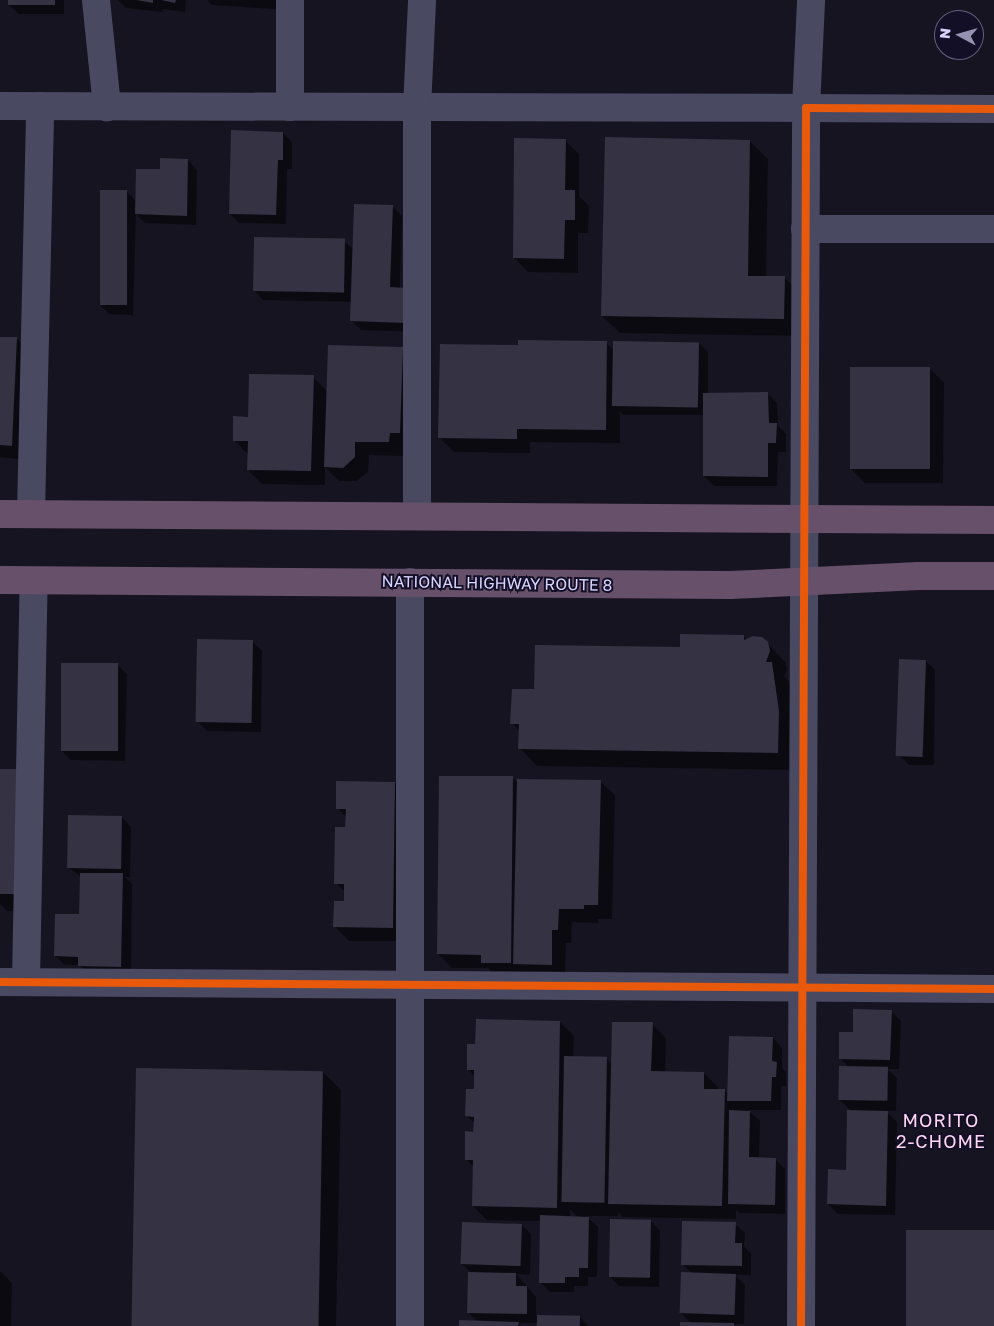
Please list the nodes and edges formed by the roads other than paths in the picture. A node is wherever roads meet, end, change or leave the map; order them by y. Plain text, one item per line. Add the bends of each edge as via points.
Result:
1 (96, 0) edge
2 (290, 0) edge
3 (422, 0) edge
4 (811, 0) edge
5 (0, 106) edge
6 (40, 106) junction
7 (107, 107) junction
8 (290, 107) junction
9 (417, 108) junction
10 (806, 108) junction
11 (994, 109) edge
12 (805, 229) junction
13 (994, 229) edge
14 (31, 513) junction
15 (0, 514) edge
16 (417, 516) junction
17 (804, 517) junction
18 (994, 520) edge
19 (994, 576) edge
20 (0, 580) edge
21 (34, 581) junction
22 (805, 581) junction
23 (410, 582) junction
24 (13, 981) edge
25 (411, 984) junction
26 (801, 987) junction
27 (994, 989) edge
28 (410, 1326) edge
29 (801, 1326) edge

1 - 7 street
2 - 8 street
3 - 9 street
4 - 10 street
5 - 6 street
6 - 7 street
6 - 14 street
7 - 8 street
8 - 9 street
9 - 10 street
9 - 16 street
10 - 11 street
10 - 12 street
12 - 13 street
12 - 17 street
14 - 15 highway
14 - 16 highway
16 - 17 highway
17 - 18 highway
17 - 22 street
19 - 22 highway, NATIONAL HIGHWAY ROUTE 8
20 - 21 highway, NATIONAL HIGHWAY ROUTE 8
21 - 23 highway, NATIONAL HIGHWAY ROUTE 8
21 - 24 street
22 - 23 highway, NATIONAL HIGHWAY ROUTE 8 via 730,585
22 - 26 street
23 - 25 street
24 - 25 street
25 - 26 street
25 - 28 street
26 - 27 street
26 - 29 street

